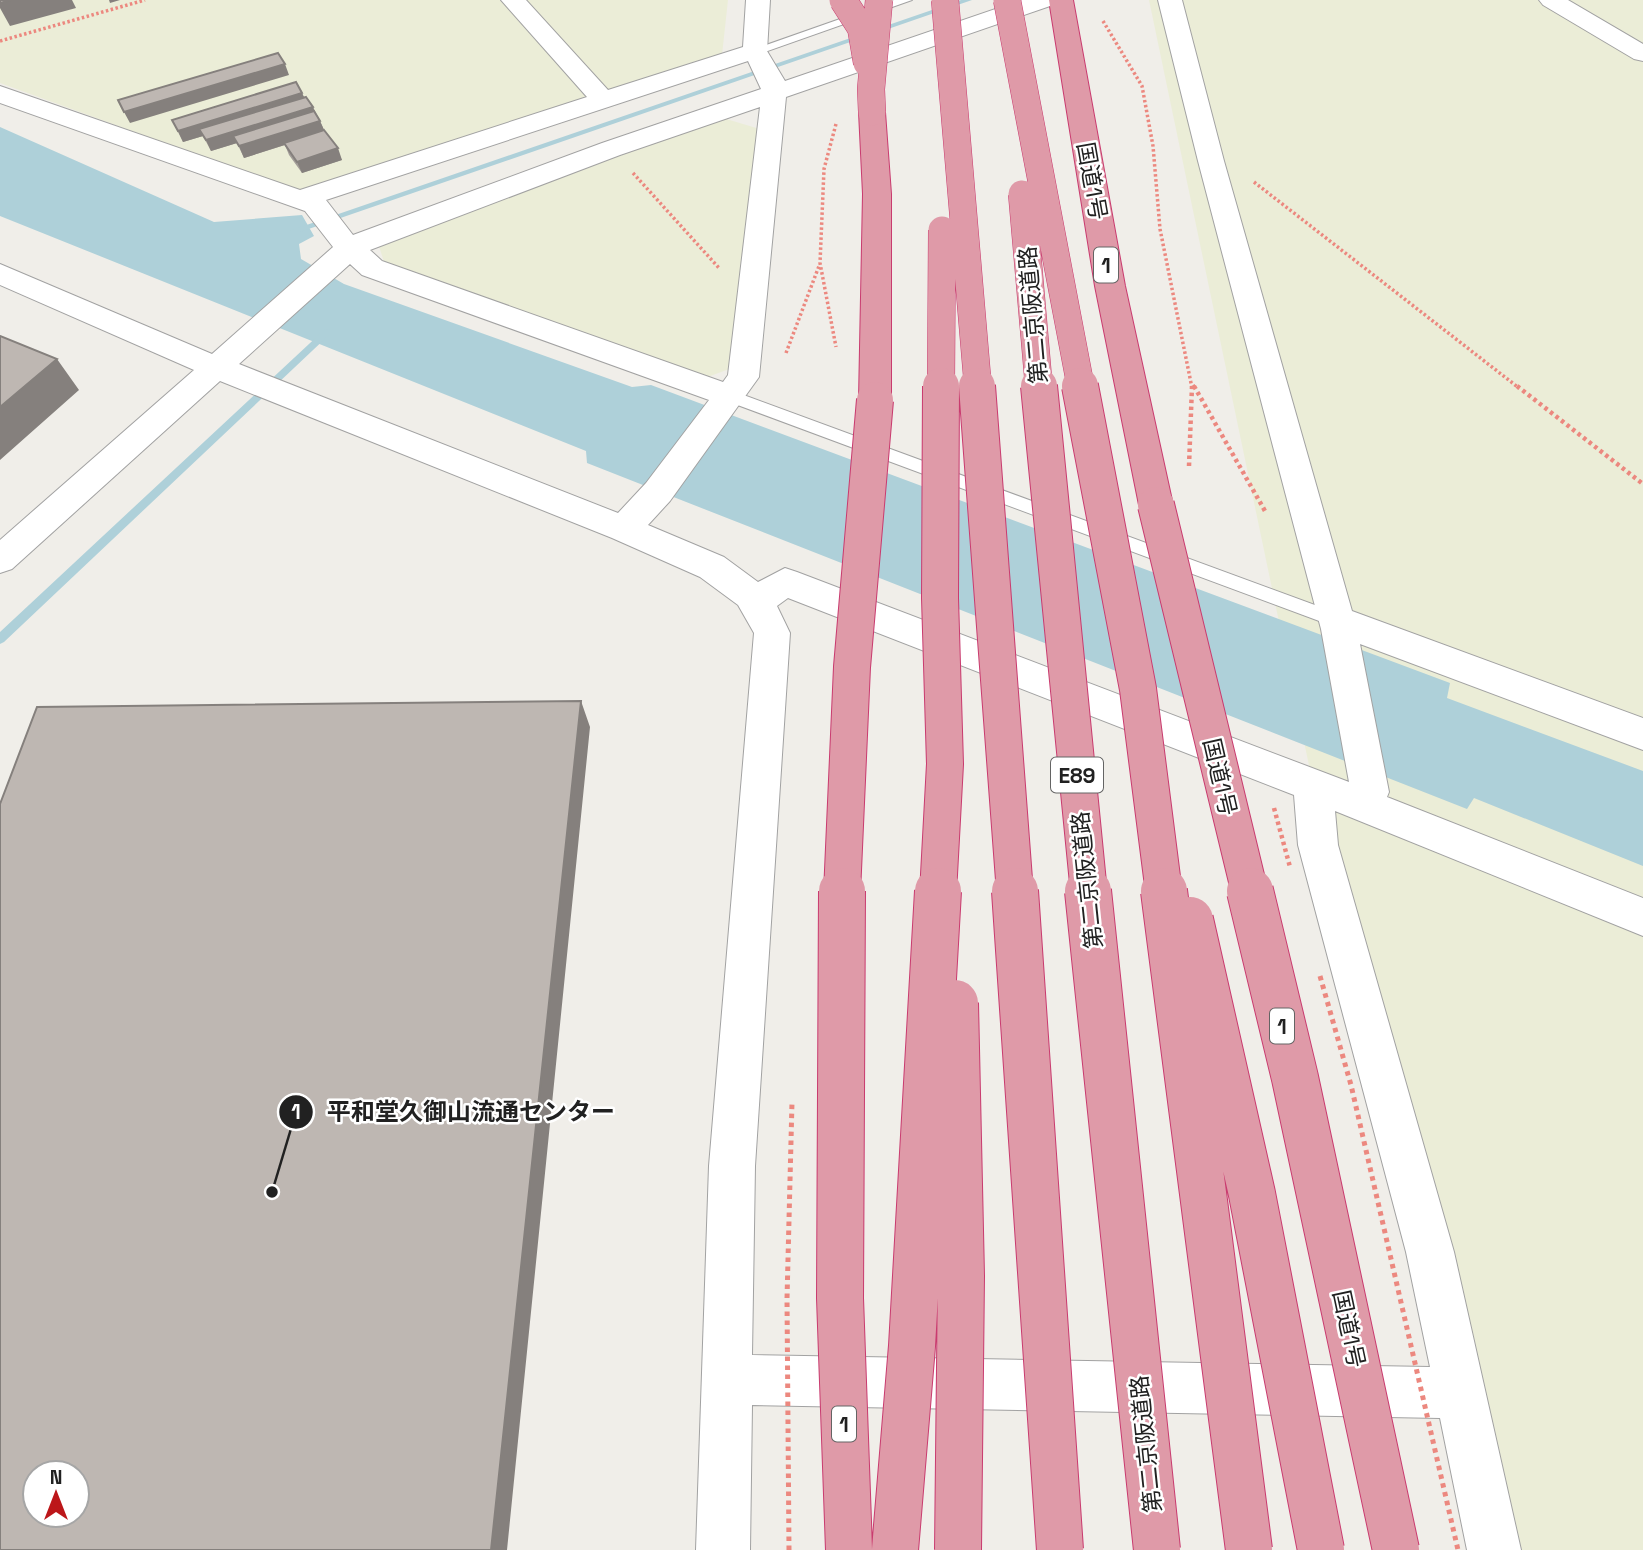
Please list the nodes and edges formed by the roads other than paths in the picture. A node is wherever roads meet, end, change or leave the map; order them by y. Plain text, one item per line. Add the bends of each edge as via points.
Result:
1 (513, 0) edge
2 (758, 0) edge
3 (843, 0) edge
4 (879, 0) edge
5 (906, 0) edge
6 (944, 0) edge
7 (1006, 0) edge
8 (1045, 0) edge
9 (1170, 0) edge
10 (1551, 0) edge
11 (1064, 12) edge
12 (756, 54) junction
13 (1643, 54) edge
14 (774, 88) junction
15 (0, 94) edge
16 (604, 101) junction
17 (872, 101) junction
18 (309, 202) junction
19 (341, 250) junction
20 (0, 274) edge
21 (215, 367) junction
22 (727, 398) junction
23 (624, 529) junction
24 (0, 560) edge
25 (755, 602) junction
26 (1337, 624) junction
27 (1138, 690) junction
28 (1643, 734) edge
29 (946, 764) junction
30 (1313, 785) junction
31 (1367, 799) junction
32 (1643, 917) edge
33 (728, 1380) junction
34 (1458, 1393) junction
35 (723, 1550) edge
36 (849, 1550) edge
37 (895, 1550) edge
38 (958, 1550) edge
39 (1060, 1550) edge
40 (1157, 1550) edge
41 (1250, 1550) edge
42 (1321, 1550) edge
43 (1396, 1550) edge
44 (1494, 1550) edge

1 - 16 street
2 - 12 street
3 - 17 highway, bridge via 861,29
4 - 17 highway, 1, bridge
5 - 12 lane
6 - 29 highway, bridge via 940,598
6 - 39 highway, bridge via 993,572
7 - 27 highway, bridge
7 - 40 highway, 第二京阪道路 / E89, bridge via 1055,570
8 - 14 street
9 - 26 street
10 - 13 street
11 - 43 highway, 国道1号 / 1, bridge via 1110,286 1156,505 1295,1078
12 - 14 street
12 - 16 street
14 - 19 street
14 - 22 street via 743,377
15 - 18 street
16 - 18 street
17 - 36 highway, 1, bridge via 877,194 875,400 852,667 842,891 840,1298
18 - 19 street
19 - 21 street
19 - 22 street via 372,268
20 - 21 street
21 - 23 street
21 - 24 street
22 - 23 street via 658,492
22 - 26 lane
23 - 25 street via 712,567
25 - 30 street via 785,582
25 - 33 street via 772,633 732,1166
26 - 28 street
26 - 31 street
27 - 41 highway, bridge
27 - 42 highway, bridge via 1252,1194
29 - 37 highway, bridge via 912,1346
29 - 38 highway, bridge via 958,1097
30 - 31 street
30 - 34 street via 1318,845 1430,1252
31 - 32 street
33 - 34 street
33 - 35 street
34 - 44 street

